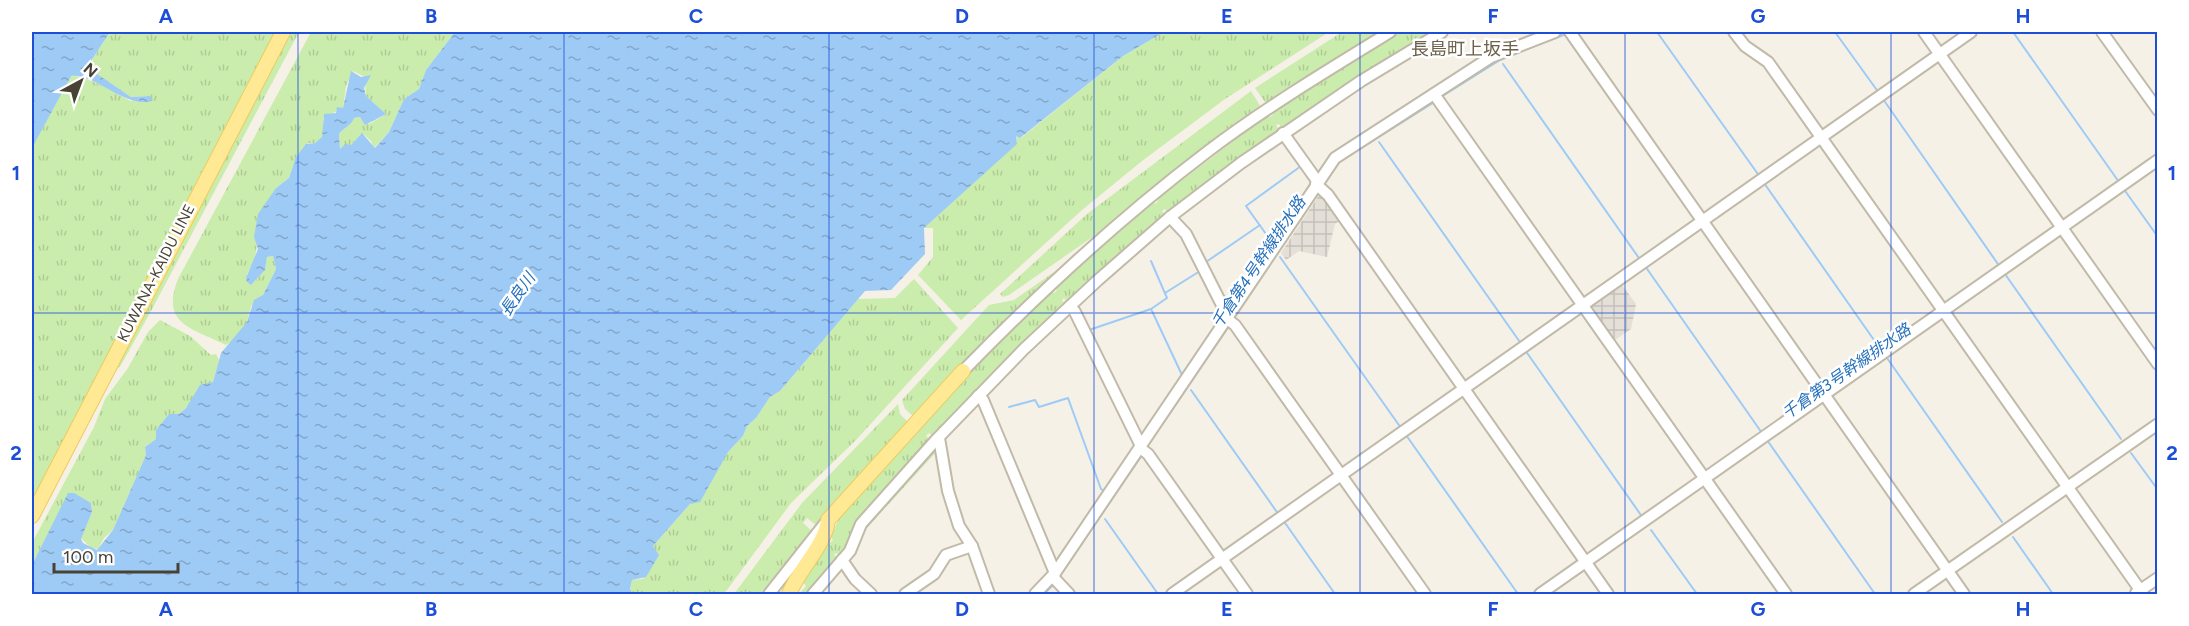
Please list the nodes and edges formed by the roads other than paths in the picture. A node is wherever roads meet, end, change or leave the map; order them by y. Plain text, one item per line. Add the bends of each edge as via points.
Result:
1 (283, 32) edge
2 (1390, 32) edge
3 (1442, 32) edge
4 (1555, 32) edge
5 (1734, 32) edge
6 (1924, 32) edge
7 (1971, 32) edge
8 (2102, 32) edge
9 (1570, 33) edge
10 (1940, 54) junction
11 (1437, 97) junction
12 (2157, 110) edge
13 (1283, 133) junction
14 (1821, 138) junction
15 (2157, 160) edge
16 (1319, 186) junction
17 (1170, 217) junction
18 (1702, 222) junction
19 (2064, 230) junction
20 (1583, 305) junction
21 (1070, 306) junction
22 (1945, 314) junction
23 (1229, 320) junction
24 (2157, 364) edge
25 (963, 371) joint
26 (1463, 389) junction
27 (978, 396) junction
28 (1825, 398) junction
29 (2157, 424) edge
30 (939, 438) junction
31 (1143, 449) junction
32 (1341, 475) junction
33 (1707, 482) junction
34 (2066, 488) junction
35 (32, 516) edge
36 (828, 520) junction
37 (972, 546) junction
38 (1222, 559) junction
39 (842, 560) junction
40 (1588, 565) junction
41 (1948, 571) junction
42 (1056, 578) junction
43 (2157, 578) edge
44 (2139, 593) edge
45 (768, 594) edge
46 (789, 594) edge
47 (813, 594) edge
48 (871, 594) edge
49 (905, 594) edge
50 (989, 594) edge
51 (1035, 594) edge
52 (1069, 594) edge
53 (1172, 594) edge
54 (1247, 594) edge
55 (1425, 594) edge
56 (1540, 594) edge
57 (1608, 594) edge
58 (1786, 594) edge
59 (1914, 594) edge
60 (1964, 594) edge

1 - 35 main road, KUWANA-KAIDU LINE
2 - 25 street via 1208,152 1097,244
3 - 13 street
4 - 11 street via 1491,57
5 - 14 street via 1745,46 1768,62
6 - 10 street
7 - 10 street
8 - 12 street
9 - 18 street
10 - 14 street
10 - 19 street
11 - 16 street via 1340,155
11 - 20 street
13 - 16 street
13 - 17 street
14 - 18 street
14 - 22 street
15 - 19 street
16 - 23 street
16 - 26 street
17 - 21 street
17 - 23 street via 1186,234
18 - 20 street
18 - 28 street
19 - 22 street
19 - 24 street
20 - 26 street
20 - 33 street
21 - 27 street
21 - 31 street
22 - 28 street
22 - 34 street
23 - 31 street
23 - 32 street
25 - 36 main road
26 - 32 street
26 - 40 street
27 - 30 street
27 - 42 street via 983,400
28 - 33 street
28 - 41 street
29 - 34 street
30 - 37 street via 948,491 959,526
30 - 39 street via 861,524
31 - 38 street
31 - 42 street
32 - 38 street
32 - 55 street
33 - 40 street
33 - 58 street
34 - 41 street
34 - 44 street
36 - 45 street
36 - 46 main road via 827,532 796,576
37 - 49 street via 946,555 934,574
37 - 50 street
38 - 53 street
38 - 54 street
39 - 47 street
39 - 48 street
40 - 56 street
40 - 57 street
41 - 59 street
41 - 60 street
42 - 51 street
42 - 52 street
43 - 44 street

